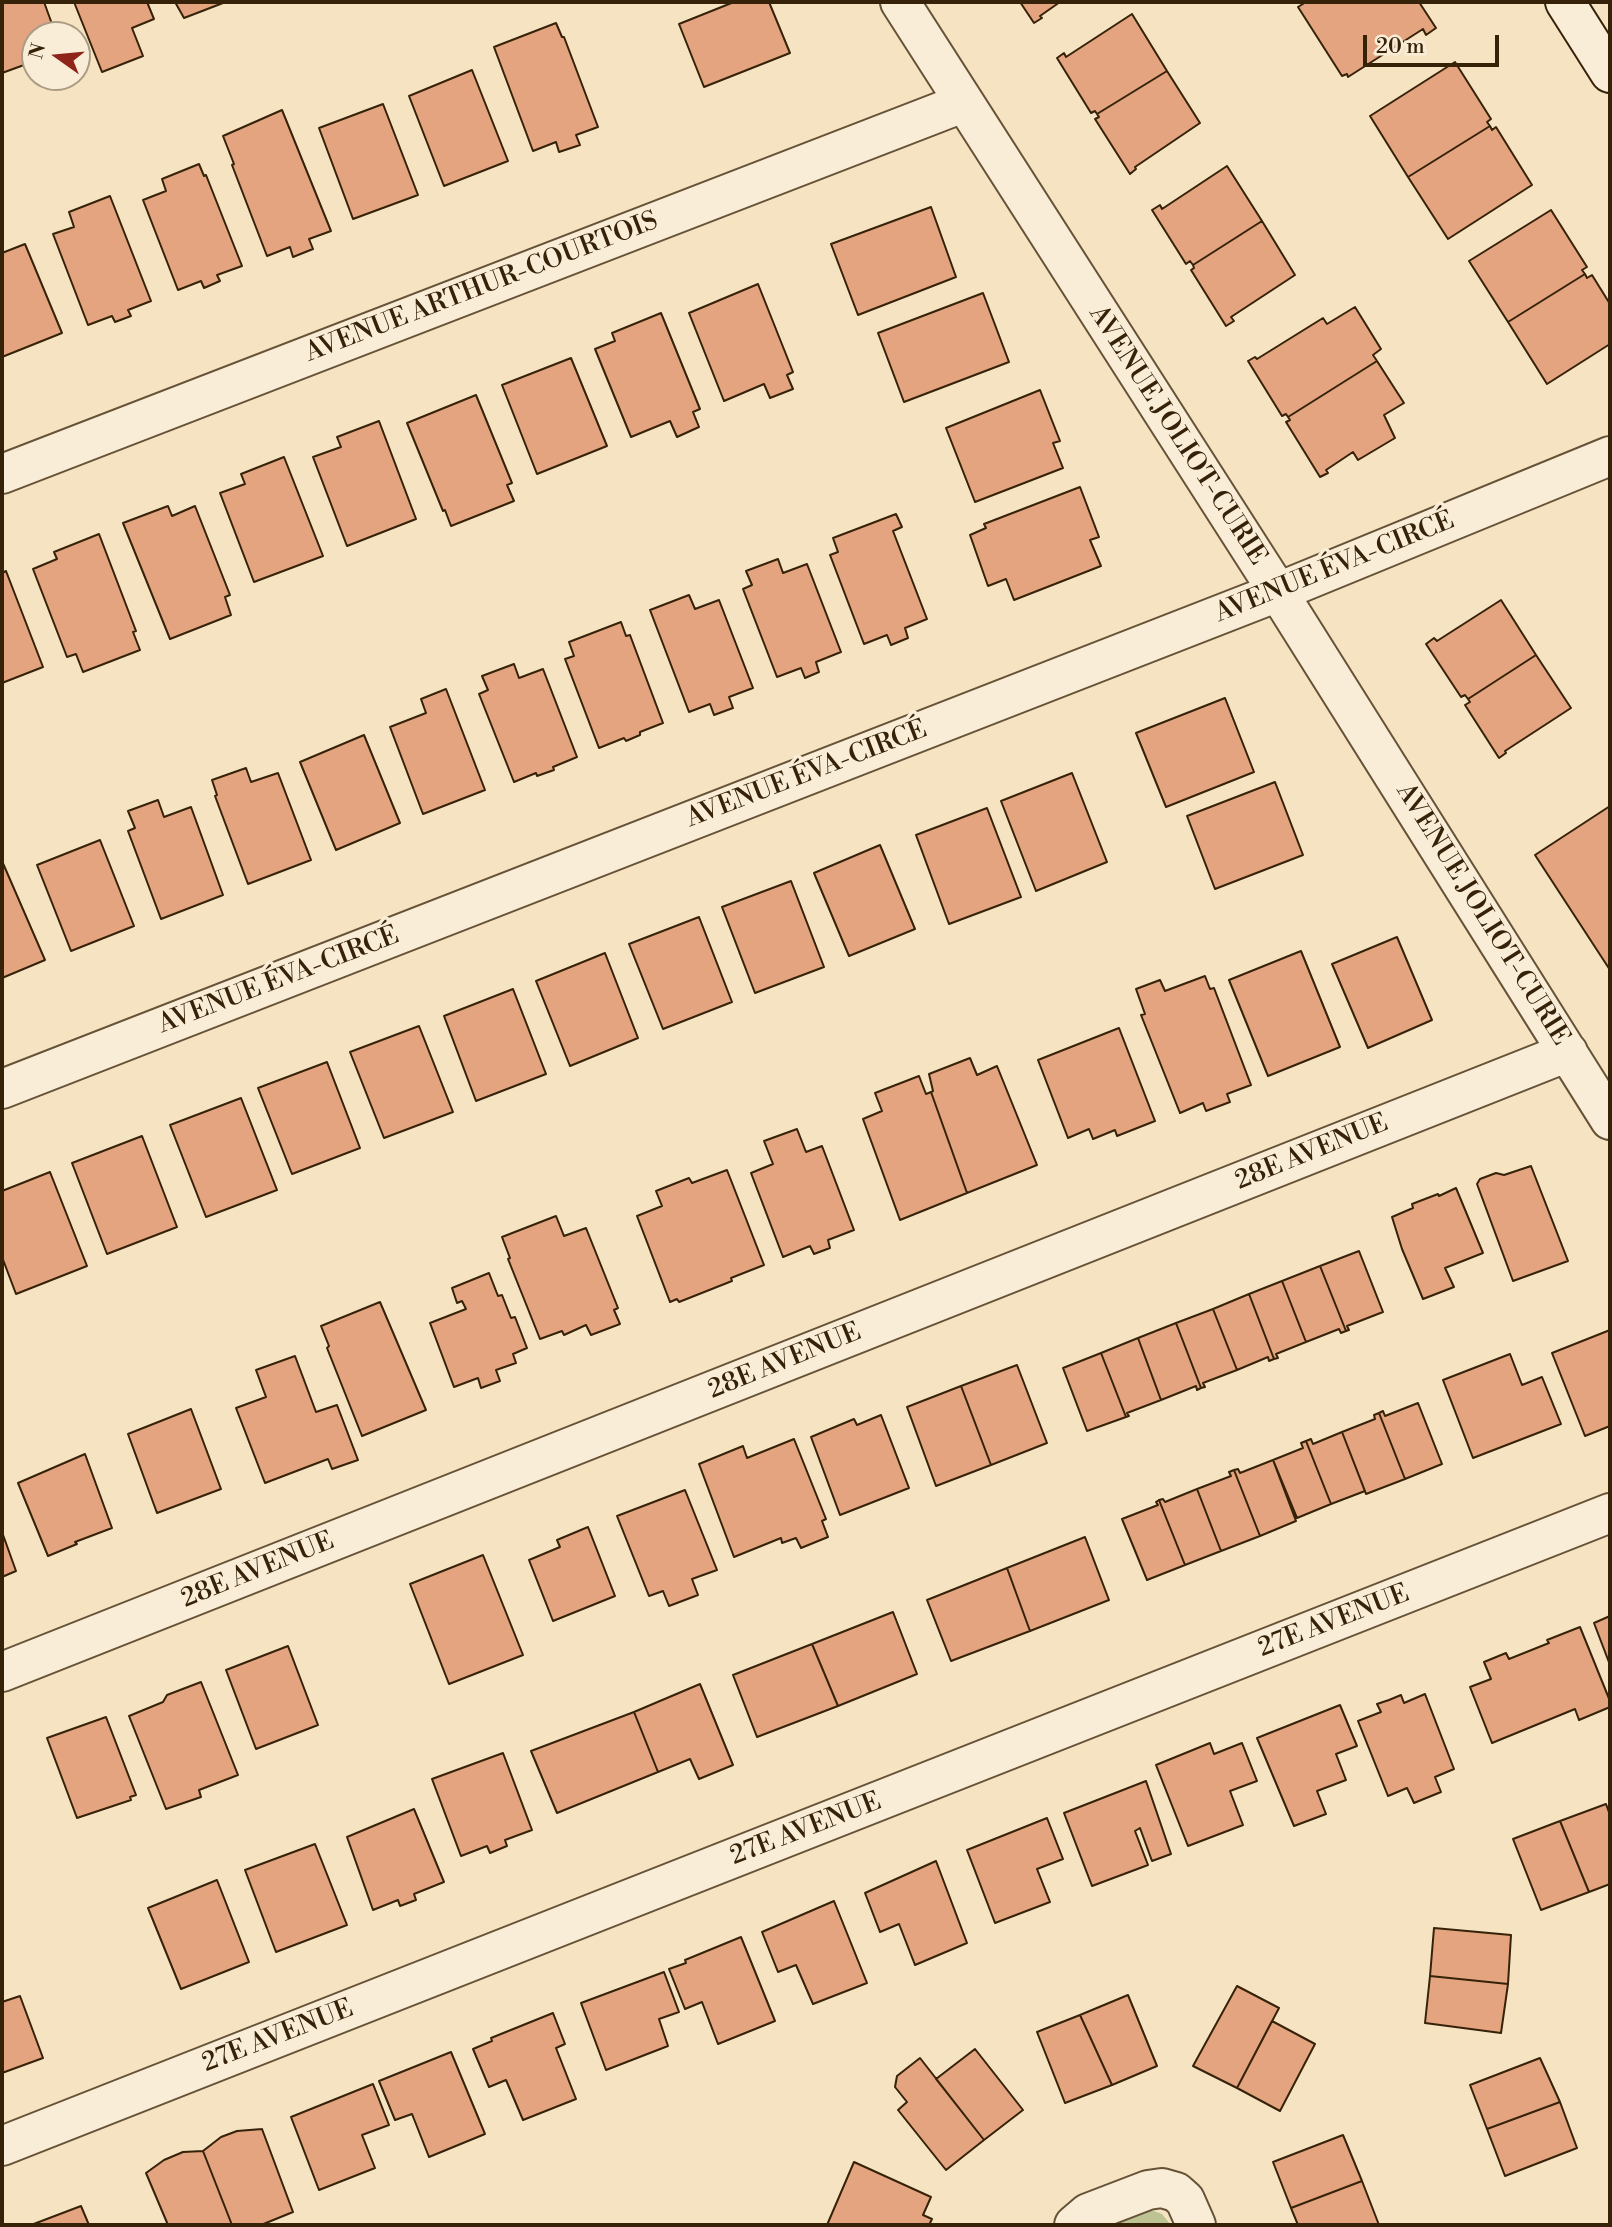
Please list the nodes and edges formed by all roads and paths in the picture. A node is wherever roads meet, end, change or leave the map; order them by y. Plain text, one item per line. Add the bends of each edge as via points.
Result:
1 (900, 2) edge
2 (1565, 2) edge
3 (1610, 73) edge
4 (962, 103) junction
5 (1610, 456) edge
6 (2, 474) edge
7 (1278, 592) junction
8 (1568, 1052) junction
9 (2, 1089) edge
10 (1610, 1120) edge
11 (1610, 1513) edge
12 (2, 1672) edge
13 (2, 2146) edge
14 (1074, 2225) edge
15 (1196, 2225) edge

1 - 4 street, AVENUE JOLIOT-CURIE
2 - 3 street
4 - 6 street, AVENUE ARTHUR-COURTOIS
4 - 7 street, AVENUE JOLIOT-CURIE
5 - 7 street, AVENUE ÉVA-CIRCÉ
7 - 8 street, AVENUE JOLIOT-CURIE
7 - 9 street, AVENUE ÉVA-CIRCÉ
8 - 10 street, AVENUE JOLIOT-CURIE
8 - 12 street, 28E AVENUE
11 - 13 street, 27E AVENUE
14 - 15 street via 1088,2213 1162,2188 1185,2200

